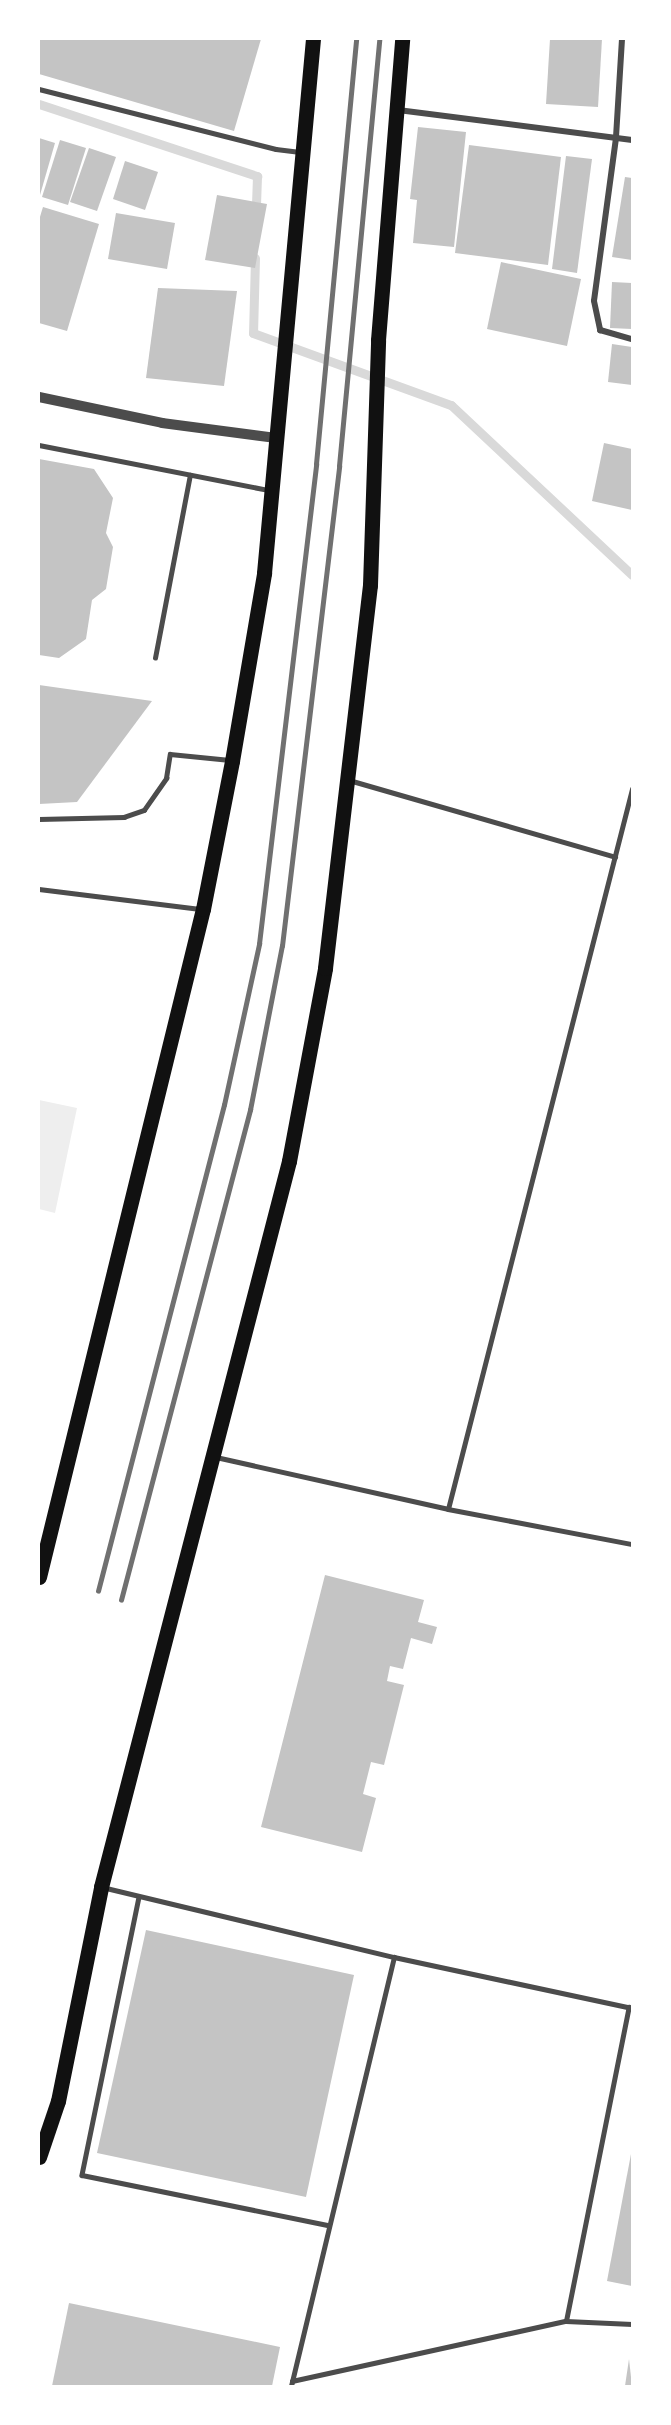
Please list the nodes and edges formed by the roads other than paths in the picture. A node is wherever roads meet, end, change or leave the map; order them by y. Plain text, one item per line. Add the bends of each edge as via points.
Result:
1 (313, 39) edge
2 (402, 39) edge
3 (622, 39) edge
4 (39, 89) edge
5 (394, 109) junction
6 (616, 138) junction
7 (632, 140) edge
8 (303, 152) junction
9 (632, 339) edge
10 (39, 397) edge
11 (276, 438) junction
12 (39, 445) edge
13 (189, 475) junction
14 (272, 491) junction
15 (155, 658) dead end
16 (232, 761) junction
17 (348, 780) junction
18 (632, 789) edge
19 (39, 819) edge
20 (615, 857) junction
21 (39, 889) edge
22 (203, 909) junction
23 (211, 1455) junction
24 (448, 1509) junction
25 (632, 1544) edge
26 (39, 1577) edge
27 (101, 1887) junction
28 (139, 1897) junction
29 (394, 1957) junction
30 (630, 2008) edge
31 (39, 2157) edge
32 (327, 2225) junction
33 (566, 2320) junction
34 (632, 2324) edge
35 (291, 2384) edge

1 - 8 main road
2 - 5 main road
3 - 6 street
4 - 8 lane via 276,149
5 - 6 street
5 - 17 main road via 378,340 370,585
6 - 7 street
6 - 9 street via 595,320 600,330
8 - 11 main road
10 - 11 street via 162,423
11 - 14 main road
12 - 13 lane
13 - 14 lane
13 - 15 lane
14 - 16 main road via 264,573
16 - 19 lane via 170,754 166,778 144,810 124,817
16 - 22 main road
17 - 20 lane
17 - 23 main road via 326,968 289,1161
18 - 20 lane
20 - 24 lane
21 - 22 lane
22 - 26 main road
23 - 24 lane
23 - 27 main road
24 - 25 lane
27 - 28 lane
27 - 31 main road via 58,2101
28 - 29 lane
28 - 32 lane via 82,2175
29 - 30 lane
29 - 32 lane
30 - 33 lane
32 - 35 lane
33 - 34 lane
33 - 35 lane

